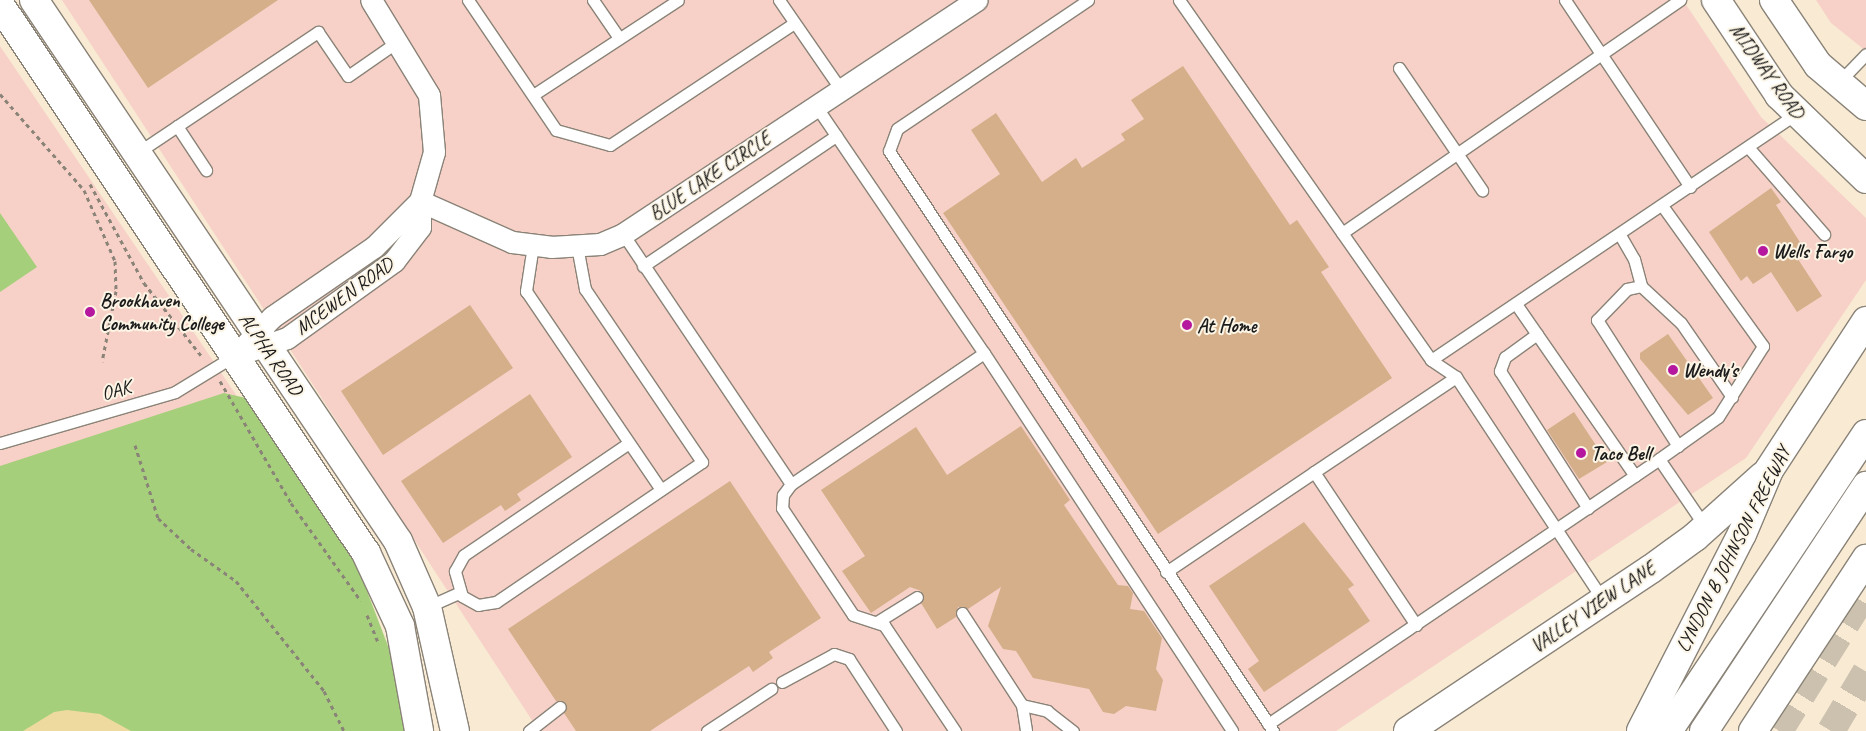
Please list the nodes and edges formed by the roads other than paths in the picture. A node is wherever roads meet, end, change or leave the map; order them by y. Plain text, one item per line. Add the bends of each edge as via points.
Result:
1 (34, 0) edge
2 (371, 0) edge
3 (468, 0) edge
4 (593, 0) edge
5 (678, 0) edge
6 (778, 0) edge
7 (976, 0) edge
8 (1088, 0) edge
9 (1179, 0) edge
10 (1564, 0) edge
11 (1680, 0) edge
12 (1716, 0) edge
13 (1774, 0) edge
14 (0, 5) edge
15 (794, 23) junction
16 (619, 38) junction
17 (398, 42) junction
18 (1866, 54) edge
19 (1601, 55) junction
20 (1399, 68) dead end
21 (1838, 84) junction
22 (841, 90) junction
23 (533, 95) junction
24 (816, 106) junction
25 (1866, 106) edge
26 (1796, 114) junction
27 (177, 126) junction
28 (836, 136) junction
29 (1748, 147) junction
30 (136, 154) junction
31 (1457, 154) junction
32 (206, 170) dead end
33 (1866, 179) edge
34 (1690, 188) junction
35 (1482, 190) dead end
36 (420, 201) junction
37 (1663, 207) junction
38 (1342, 233) junction
39 (623, 234) junction
40 (1824, 234) dead end
41 (1620, 235) junction
42 (533, 245) junction
43 (578, 246) junction
44 (643, 266) junction
45 (1641, 286) junction
46 (1516, 304) junction
47 (1866, 321) edge
48 (1537, 334) junction
49 (260, 339) junction
50 (984, 353) junction
51 (234, 356) junction
52 (1431, 360) junction
53 (1456, 376) junction
54 (1732, 396) junction
55 (1866, 434) edge
56 (0, 443) edge
57 (629, 443) junction
58 (1678, 446) junction
59 (1659, 459) junction
60 (1769, 470) junction
61 (1314, 472) junction
62 (1635, 476) junction
63 (791, 484) junction
64 (1866, 486) edge
65 (660, 490) junction
66 (1588, 508) junction
67 (1556, 528) junction
68 (1706, 528) junction
69 (1866, 559) edge
70 (1166, 572) junction
71 (460, 592) junction
72 (917, 597) dead end
73 (1603, 600) junction
74 (427, 607) junction
75 (964, 616) dead end
76 (877, 622) junction
77 (1416, 624) junction
78 (782, 682) dead end
79 (771, 689) dead end
80 (1022, 705) junction
81 (560, 707) dead end
82 (1418, 727) edge
83 (1270, 728) edge
84 (419, 731) edge
85 (455, 731) edge
86 (529, 731) edge
87 (706, 731) edge
88 (896, 731) edge
89 (955, 731) edge
90 (1026, 731) edge
91 (1073, 731) edge
92 (1232, 731) edge
93 (1641, 731) edge
94 (1668, 731) edge
95 (1704, 731) edge
96 (1752, 731) edge

1 - 30 main road, ALPHA ROAD
2 - 17 street, MCEWEN ROAD
3 - 23 lane
4 - 16 lane
5 - 16 lane
6 - 15 lane
7 - 22 street, BLUE LAKE CIRCLE
8 - 70 lane via 897,129 889,150
9 - 38 lane
10 - 19 lane
11 - 19 lane
12 - 26 main road, MIDWAY ROAD
13 - 21 main road via 1818,65
14 - 51 main road, ALPHA ROAD
15 - 22 lane
15 - 23 lane via 610,145 556,130
16 - 23 lane
17 - 27 lane via 348,76 318,32
17 - 36 street, MCEWEN ROAD via 429,95 433,123 434,152
18 - 21 lane
19 - 31 lane
19 - 34 lane
20 - 31 lane
21 - 25 main road
22 - 24 street, BLUE LAKE CIRCLE
24 - 28 lane
24 - 39 street, BLUE LAKE CIRCLE
26 - 29 lane
26 - 33 main road, MIDWAY ROAD
27 - 30 lane
27 - 32 lane
28 - 44 lane
28 - 50 lane
29 - 34 lane
29 - 40 lane
30 - 49 main road, ALPHA ROAD
31 - 35 lane
31 - 38 lane
34 - 37 lane
36 - 42 street, BLUE LAKE CIRCLE via 512,242
36 - 49 street, MCEWEN ROAD via 374,247 272,317
37 - 41 lane
37 - 54 lane via 1764,346
38 - 52 lane
39 - 43 street, BLUE LAKE CIRCLE via 600,244
39 - 44 lane
41 - 45 lane via 1634,259
41 - 46 lane
42 - 43 street, BLUE LAKE CIRCLE
42 - 57 lane via 526,292
43 - 65 lane via 584,289 702,462
44 - 63 lane
45 - 54 lane via 1681,323
45 - 58 lane via 1627,289 1597,320
46 - 48 lane
46 - 52 lane
47 - 60 main road, LYNDON B JOHNSON FREEWAY
48 - 62 lane
48 - 66 lane via 1505,357 1500,371
49 - 51 street, MCEWEN ROAD
49 - 74 main road, ALPHA ROAD via 398,541
50 - 63 lane
50 - 92 lane
51 - 56 lane, OAK via 175,392
51 - 84 main road, ALPHA ROAD via 386,590 412,674
52 - 53 lane
53 - 61 lane
53 - 67 lane
54 - 58 lane via 1718,417
55 - 94 main road
57 - 65 lane
57 - 71 lane via 464,555 455,571
58 - 59 lane
59 - 62 lane
59 - 68 lane
60 - 68 main road, VALLEY VIEW LANE
60 - 93 main road, LYNDON B JOHNSON FREEWAY via 1742,534
61 - 70 lane
61 - 77 lane
62 - 66 lane
63 - 76 lane via 783,495 785,514 853,615
64 - 95 main road
65 - 71 lane via 496,602 478,605
66 - 67 lane
67 - 73 lane
67 - 77 lane
68 - 73 main road, VALLEY VIEW LANE
69 - 96 main road
70 - 83 lane
71 - 74 lane
72 - 76 lane
73 - 82 main road, VALLEY VIEW LANE
74 - 85 main road, ALPHA ROAD
75 - 80 lane
76 - 89 lane via 884,625
77 - 83 lane
78 - 88 lane via 834,654 848,659
79 - 87 lane
80 - 90 lane
80 - 91 lane via 1047,712
81 - 86 lane

